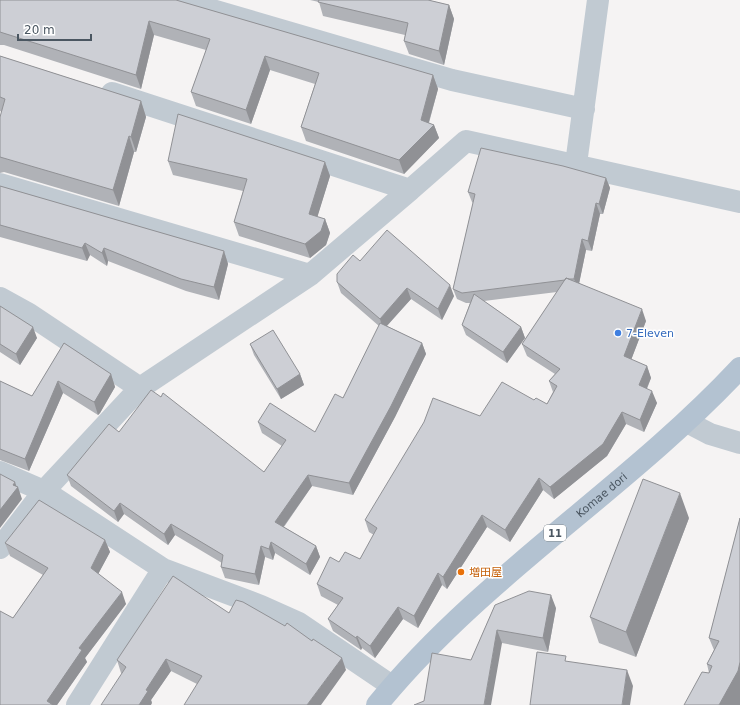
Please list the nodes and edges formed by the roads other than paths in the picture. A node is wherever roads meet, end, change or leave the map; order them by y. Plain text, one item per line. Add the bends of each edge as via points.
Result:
1 (178, 0) edge
2 (598, 0) edge
3 (90, 86) edge
4 (584, 109) junction
5 (576, 164) junction
6 (0, 184) edge
7 (410, 190) junction
8 (740, 202) edge
9 (310, 275) junction
10 (0, 298) edge
11 (740, 368) edge
12 (140, 388) junction
13 (687, 422) junction
14 (740, 443) edge
15 (0, 472) edge
16 (44, 491) junction
17 (0, 548) edge
18 (162, 569) junction
19 (392, 686) junction
20 (77, 705) edge
21 (377, 705) edge

1 - 4 street via 452,80
2 - 4 street
3 - 7 street
4 - 5 street
5 - 7 street via 466,141
5 - 8 street
6 - 9 street
7 - 9 street
9 - 12 street
10 - 12 street via 29,314
11 - 13 main road, Komae dori / 11
12 - 16 street
13 - 14 street via 710,434
13 - 19 main road, Komae dori / 11 via 466,611
15 - 16 street
16 - 17 street
16 - 18 street
18 - 19 street via 299,623
18 - 20 street
19 - 21 main road, Komae dori / 11

